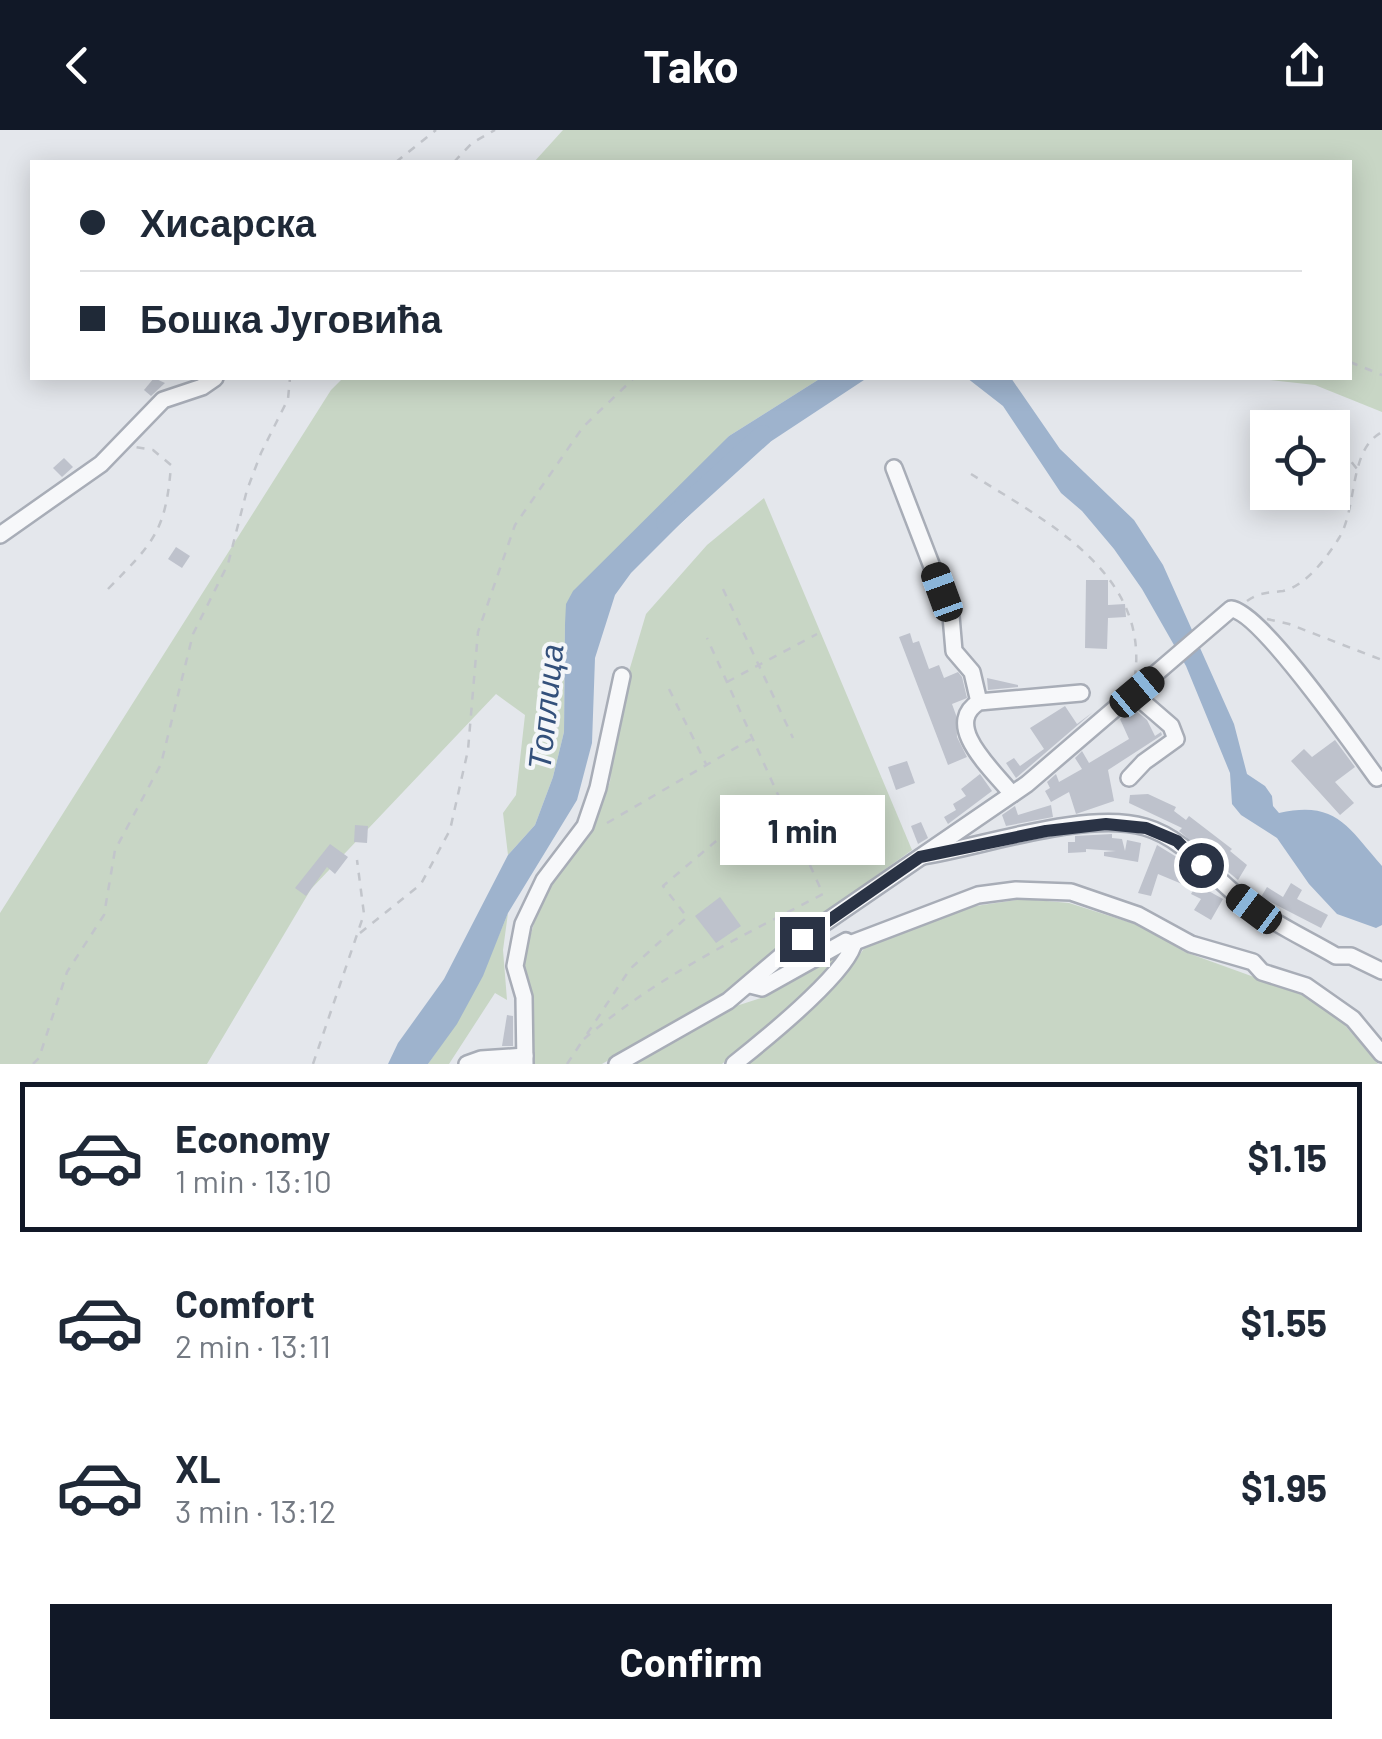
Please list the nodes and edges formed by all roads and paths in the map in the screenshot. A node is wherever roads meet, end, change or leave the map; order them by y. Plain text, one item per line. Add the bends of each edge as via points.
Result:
1 (436, 130) edge
2 (495, 130) edge
3 (398, 160) edge
4 (456, 160) edge
5 (1352, 363) edge
6 (1382, 375) edge
7 (212, 380) edge
8 (290, 380) edge
9 (632, 380) edge
10 (1382, 432) edge
11 (123, 445) junction
12 (1350, 460) edge
13 (894, 468) dead end
14 (1358, 470) junction
15 (971, 474) dead end
16 (0, 535) edge
17 (723, 588) dead end
18 (108, 589) dead end
19 (1242, 612) junction
20 (817, 634) dead end
21 (706, 638) dead end
22 (1382, 660) edge
23 (758, 665) junction
24 (622, 676) dead end
25 (727, 682) junction
26 (669, 689) dead end
27 (1081, 693) dead end
28 (1135, 693) junction
29 (980, 702) junction
30 (752, 738) junction
31 (793, 738) dead end
32 (707, 765) junction
33 (1129, 778) dead end
34 (1377, 778) dead end
35 (1012, 794) junction
36 (607, 823) dead end
37 (722, 836) dead end
38 (920, 857) junction
39 (357, 860) dead end
40 (360, 933) junction
41 (852, 943) junction
42 (1382, 970) edge
43 (750, 985) junction
44 (584, 1038) junction
45 (1382, 1054) edge
46 (525, 1060) edge
47 (33, 1064) edge
48 (313, 1064) edge
49 (467, 1064) edge
50 (567, 1064) edge
51 (618, 1064) edge
52 (734, 1064) edge

1 - 3 path
2 - 4 path
5 - 6 path
7 - 11 street via 156,405
8 - 47 path via 288,400 247,490 228,564 193,634 161,764 115,850 104,915 67,972
9 - 40 path via 584,427 516,525 478,632 468,750 450,830 421,884
10 - 14 path via 1367,442
11 - 16 street
11 - 18 path via 153,450 172,465 169,494 159,533
12 - 14 path
13 - 29 street via 951,616 954,651 972,672
14 - 19 path via 1340,537 1296,586 1257,594
15 - 28 path via 1072,542 1117,588 1133,622
17 - 23 path
19 - 22 path
19 - 28 street via 1226,611
19 - 34 street
20 - 23 path
21 - 25 path
23 - 25 path
23 - 31 path
24 - 46 street via 585,826 544,880 523,924 515,966 524,997
25 - 30 path
26 - 32 path
27 - 29 street
28 - 33 street via 1176,739
28 - 35 street
29 - 35 street via 966,714 967,734
30 - 32 path
30 - 44 path via 824,894 702,956 624,1004
32 - 36 path
35 - 38 street
37 - 44 path via 662,886 688,916 630,969
38 - 42 street via 1076,826 1146,828 1177,841 1254,909 1336,956
38 - 43 street via 802,939
39 - 40 path
40 - 48 path
41 - 43 street via 762,988
41 - 45 street via 978,896 1072,892 1306,986 1353,1020
41 - 52 street via 828,979
43 - 51 street
44 - 50 path
46 - 49 street

